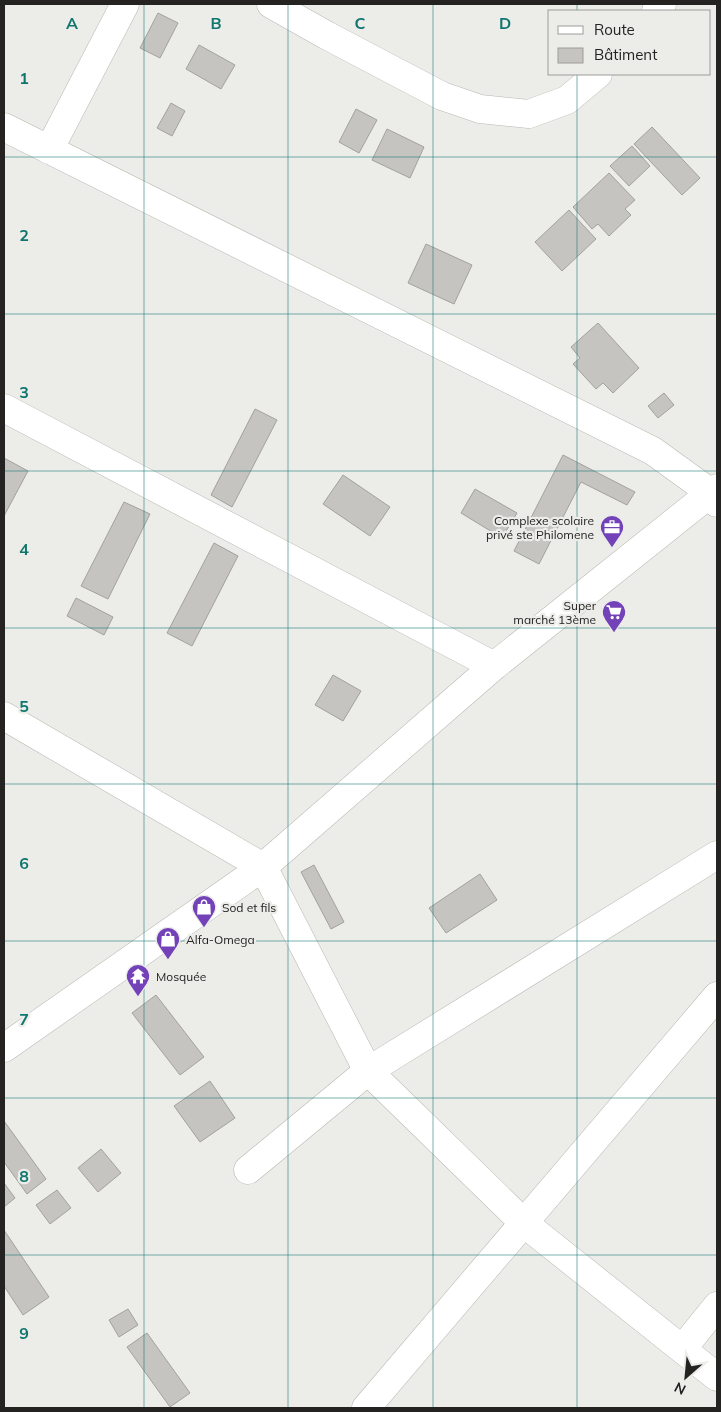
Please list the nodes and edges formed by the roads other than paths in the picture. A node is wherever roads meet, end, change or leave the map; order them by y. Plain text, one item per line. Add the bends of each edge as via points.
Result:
1 (125, 4) edge
2 (272, 4) edge
3 (597, 75) edge
4 (4, 127) edge
5 (49, 150) junction
6 (4, 408) edge
7 (715, 495) edge
8 (494, 666) junction
9 (4, 716) edge
10 (717, 855) edge
11 (263, 867) junction
12 (717, 996) edge
13 (4, 1048) edge
14 (368, 1071) junction
15 (248, 1170) dead end
16 (525, 1224) junction
17 (717, 1306) edge
18 (683, 1348) junction
19 (717, 1377) edge
20 (366, 1408) edge

1 - 5 street
2 - 3 street via 442,96 480,109 529,114 567,100
4 - 5 street
5 - 7 street via 653,450
6 - 8 street
7 - 8 street
8 - 11 street
9 - 11 street
10 - 14 street
11 - 13 street
11 - 14 street
12 - 16 street
14 - 15 street
14 - 16 street
16 - 18 street
16 - 20 street
17 - 18 street
18 - 19 street

